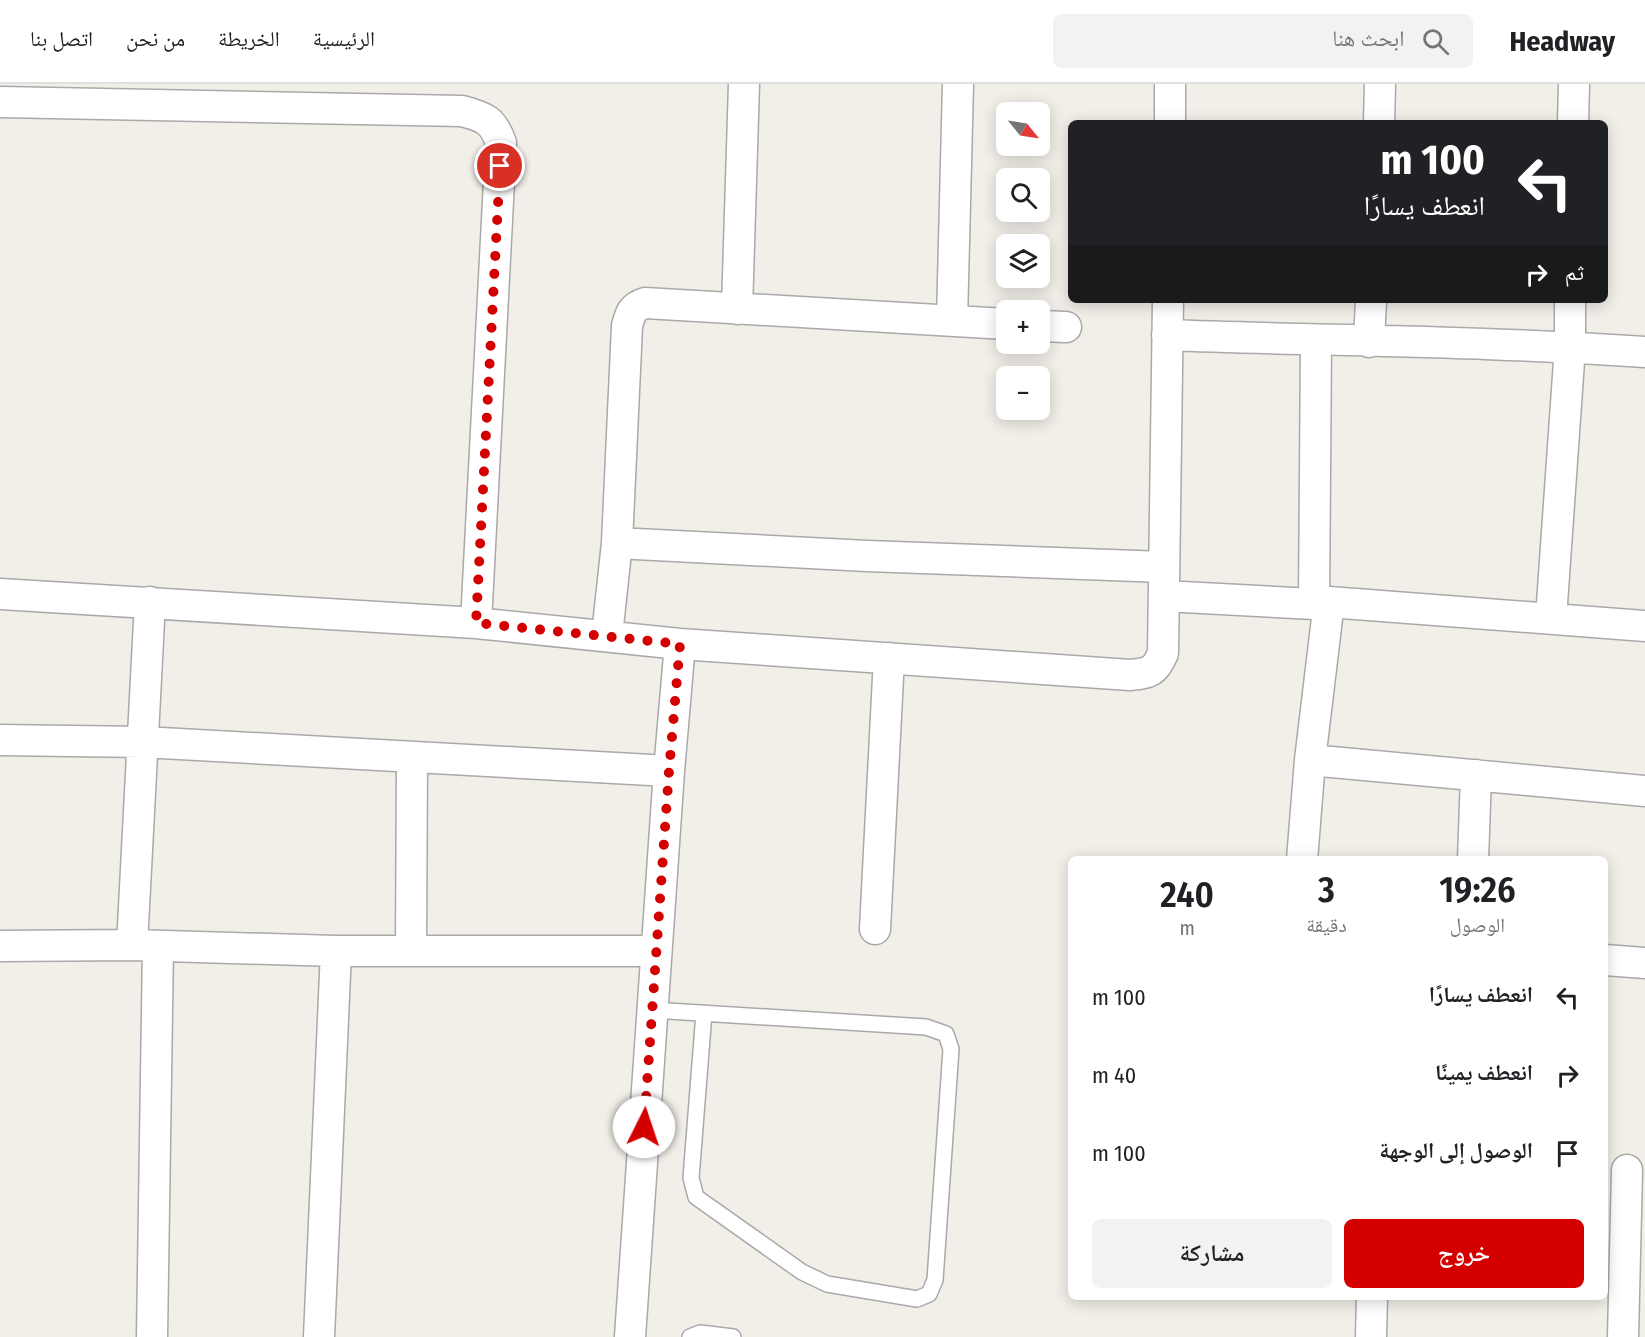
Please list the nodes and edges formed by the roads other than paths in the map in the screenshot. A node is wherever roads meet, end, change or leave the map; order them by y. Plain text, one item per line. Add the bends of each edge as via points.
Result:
1 (744, 84) edge
2 (958, 84) edge
3 (1170, 84) edge
4 (1380, 84) edge
5 (1574, 84) edge
6 (0, 102) edge
7 (1170, 120) edge
8 (1379, 120) edge
9 (1573, 120) edge
10 (1168, 303) edge
11 (1371, 303) edge
12 (1570, 303) edge
13 (737, 309) junction
14 (952, 321) junction
15 (996, 323) edge
16 (1167, 335) junction
17 (1316, 341) junction
18 (1369, 342) junction
19 (1570, 347) junction
20 (1645, 352) edge
21 (617, 543) junction
22 (1164, 581) junction
23 (0, 594) edge
24 (150, 602) junction
25 (1321, 603) junction
26 (1551, 618) junction
27 (476, 623) junction
28 (1645, 626) edge
29 (607, 635) junction
30 (680, 644) junction
31 (888, 658) junction
32 (0, 740) edge
33 (143, 742) junction
34 (412, 757) junction
35 (1310, 760) junction
36 (669, 771) junction
37 (1476, 775) junction
38 (1645, 791) edge
39 (1302, 856) edge
40 (1473, 856) edge
41 (875, 929) dead end
42 (145, 945) junction
43 (0, 946) edge
44 (336, 951) junction
45 (411, 951) junction
46 (656, 951) junction
47 (1608, 960) edge
48 (1645, 963) edge
49 (652, 1010) junction
50 (704, 1013) junction
51 (1626, 1170) edge
52 (1372, 1300) edge
53 (152, 1337) edge
54 (319, 1337) edge
55 (630, 1337) edge
56 (690, 1337) edge
57 (734, 1337) edge
58 (1371, 1337) edge
59 (1623, 1337) edge

1 - 13 street
2 - 14 street
3 - 7 street
4 - 8 street
5 - 9 street
6 - 27 street via 462,111 481,116 495,127 501,143
10 - 16 street
11 - 18 street
12 - 19 street
13 - 14 street
13 - 21 street via 645,303 635,306 630,314
14 - 15 street
16 - 17 street
16 - 22 street
17 - 18 street
17 - 25 street
18 - 19 street
19 - 20 street
19 - 26 street
21 - 22 street via 867,556
21 - 29 street
22 - 25 street
22 - 31 street via 1162,653 1158,665 1149,673 1130,675
23 - 24 street
24 - 27 street
24 - 33 street
25 - 26 street
25 - 35 street
26 - 28 street
27 - 29 street
29 - 30 street
30 - 31 street
30 - 36 street
31 - 41 street
32 - 33 street
33 - 34 street
33 - 42 street
34 - 36 street
34 - 45 street
35 - 37 street
35 - 39 street
36 - 46 street
37 - 38 street
37 - 40 street
42 - 43 street
42 - 44 street
42 - 53 street
44 - 45 street
44 - 54 street
45 - 46 street
46 - 49 street
47 - 48 street
49 - 50 lane
49 - 55 street
50 - 50 lane via 691,1178 696,1197 802,1272 827,1284 917,1299 929,1294 936,1269 951,1049 946,1034 926,1027
51 - 59 street
52 - 58 street
56 - 57 lane via 700,1333

